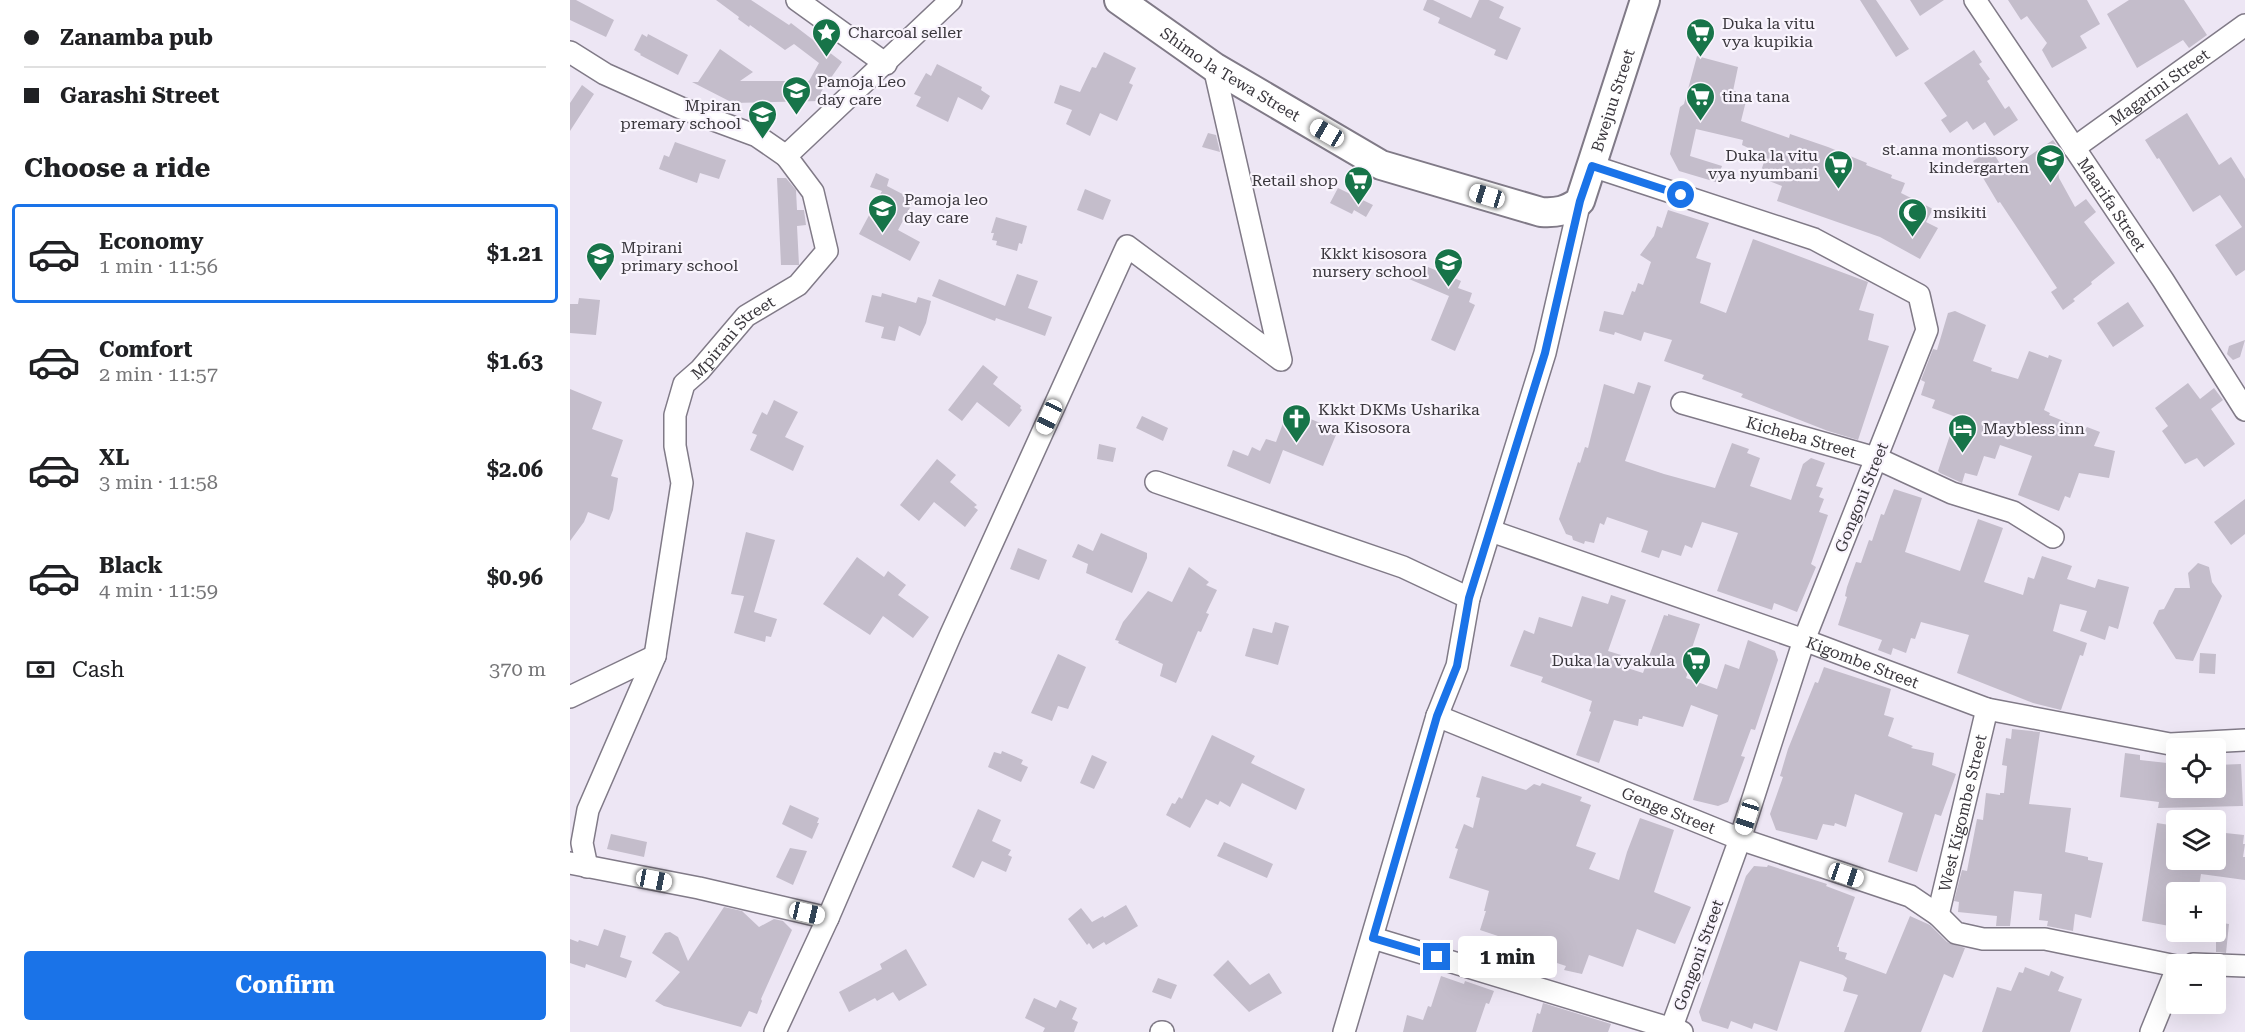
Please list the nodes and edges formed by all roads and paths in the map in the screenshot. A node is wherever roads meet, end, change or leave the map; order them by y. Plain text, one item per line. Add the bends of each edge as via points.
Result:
1 (797, 0) edge
2 (951, 0) edge
3 (1119, 0) edge
4 (1646, 0) edge
5 (1975, 0) edge
6 (2245, 25) edge
7 (570, 52) edge
8 (886, 64) junction
9 (1214, 67) junction
10 (2074, 148) junction
11 (786, 156) junction
12 (1592, 166) junction
13 (1580, 201) junction
14 (1682, 403) dead end
15 (2245, 410) edge
16 (1876, 459) junction
17 (1156, 482) dead end
18 (1491, 531) junction
19 (2053, 537) dead end
20 (1469, 598) junction
21 (1804, 640) junction
22 (655, 656) junction
23 (570, 697) edge
24 (1987, 709) junction
25 (1437, 716) junction
26 (2245, 740) edge
27 (1740, 839) junction
28 (579, 865) edge
29 (1938, 915) junction
30 (828, 918) junction
31 (1373, 938) junction
32 (2166, 964) edge
33 (2226, 965) edge
34 (2245, 966) edge
35 (2166, 995) edge
36 (1675, 1031) edge
37 (775, 1032) edge
38 (1344, 1032) edge
39 (2151, 1032) edge

1 - 8 street
2 - 8 street
3 - 9 street, Shimo la Tewa Street
4 - 12 street, Bwejuu Street
5 - 10 street, Maarifa Street
6 - 10 street, Magarini Street
7 - 11 street via 616,79 757,136
8 - 11 street
9 - 13 street, Shimo la Tewa Street via 1381,165 1541,212 1556,213
9 - 30 street via 1281,360 1127,246 950,636
10 - 15 street, Maarifa Street
11 - 22 street, Mpirani Street via 813,192 826,251 798,285 746,316 684,384 675,415 675,446 682,483
12 - 13 street, Bwejuu Street
12 - 16 street, Gongoni Street via 1814,239 1919,295 1927,330
13 - 18 street, Bwejuu Street via 1545,353
14 - 16 street, Kicheba Street
16 - 19 street, Kicheba Street via 1952,493 2013,512
16 - 21 street, Gongoni Street
17 - 20 street via 1403,567
18 - 20 street, Bwejuu Street
18 - 21 street, Kigombe Street
20 - 25 street, Bwejuu Street via 1457,666
21 - 24 street, Kigombe Street
21 - 27 street, Gongoni Street
22 - 23 street
22 - 28 street, Mpirani Street via 588,810
24 - 26 street, Kigombe Street via 2170,744
24 - 29 street, West Kigombe Street
25 - 27 street, Genge Street
25 - 31 street, Bwejuu Street
27 - 29 street, Genge Street via 1910,896
27 - 36 street, Gongoni Street
28 - 30 street
29 - 32 street, Genge Street via 1956,933 1983,939 2045,939
30 - 37 street
31 - 36 street
31 - 38 street, Bwejuu Street
33 - 34 street
35 - 39 street

